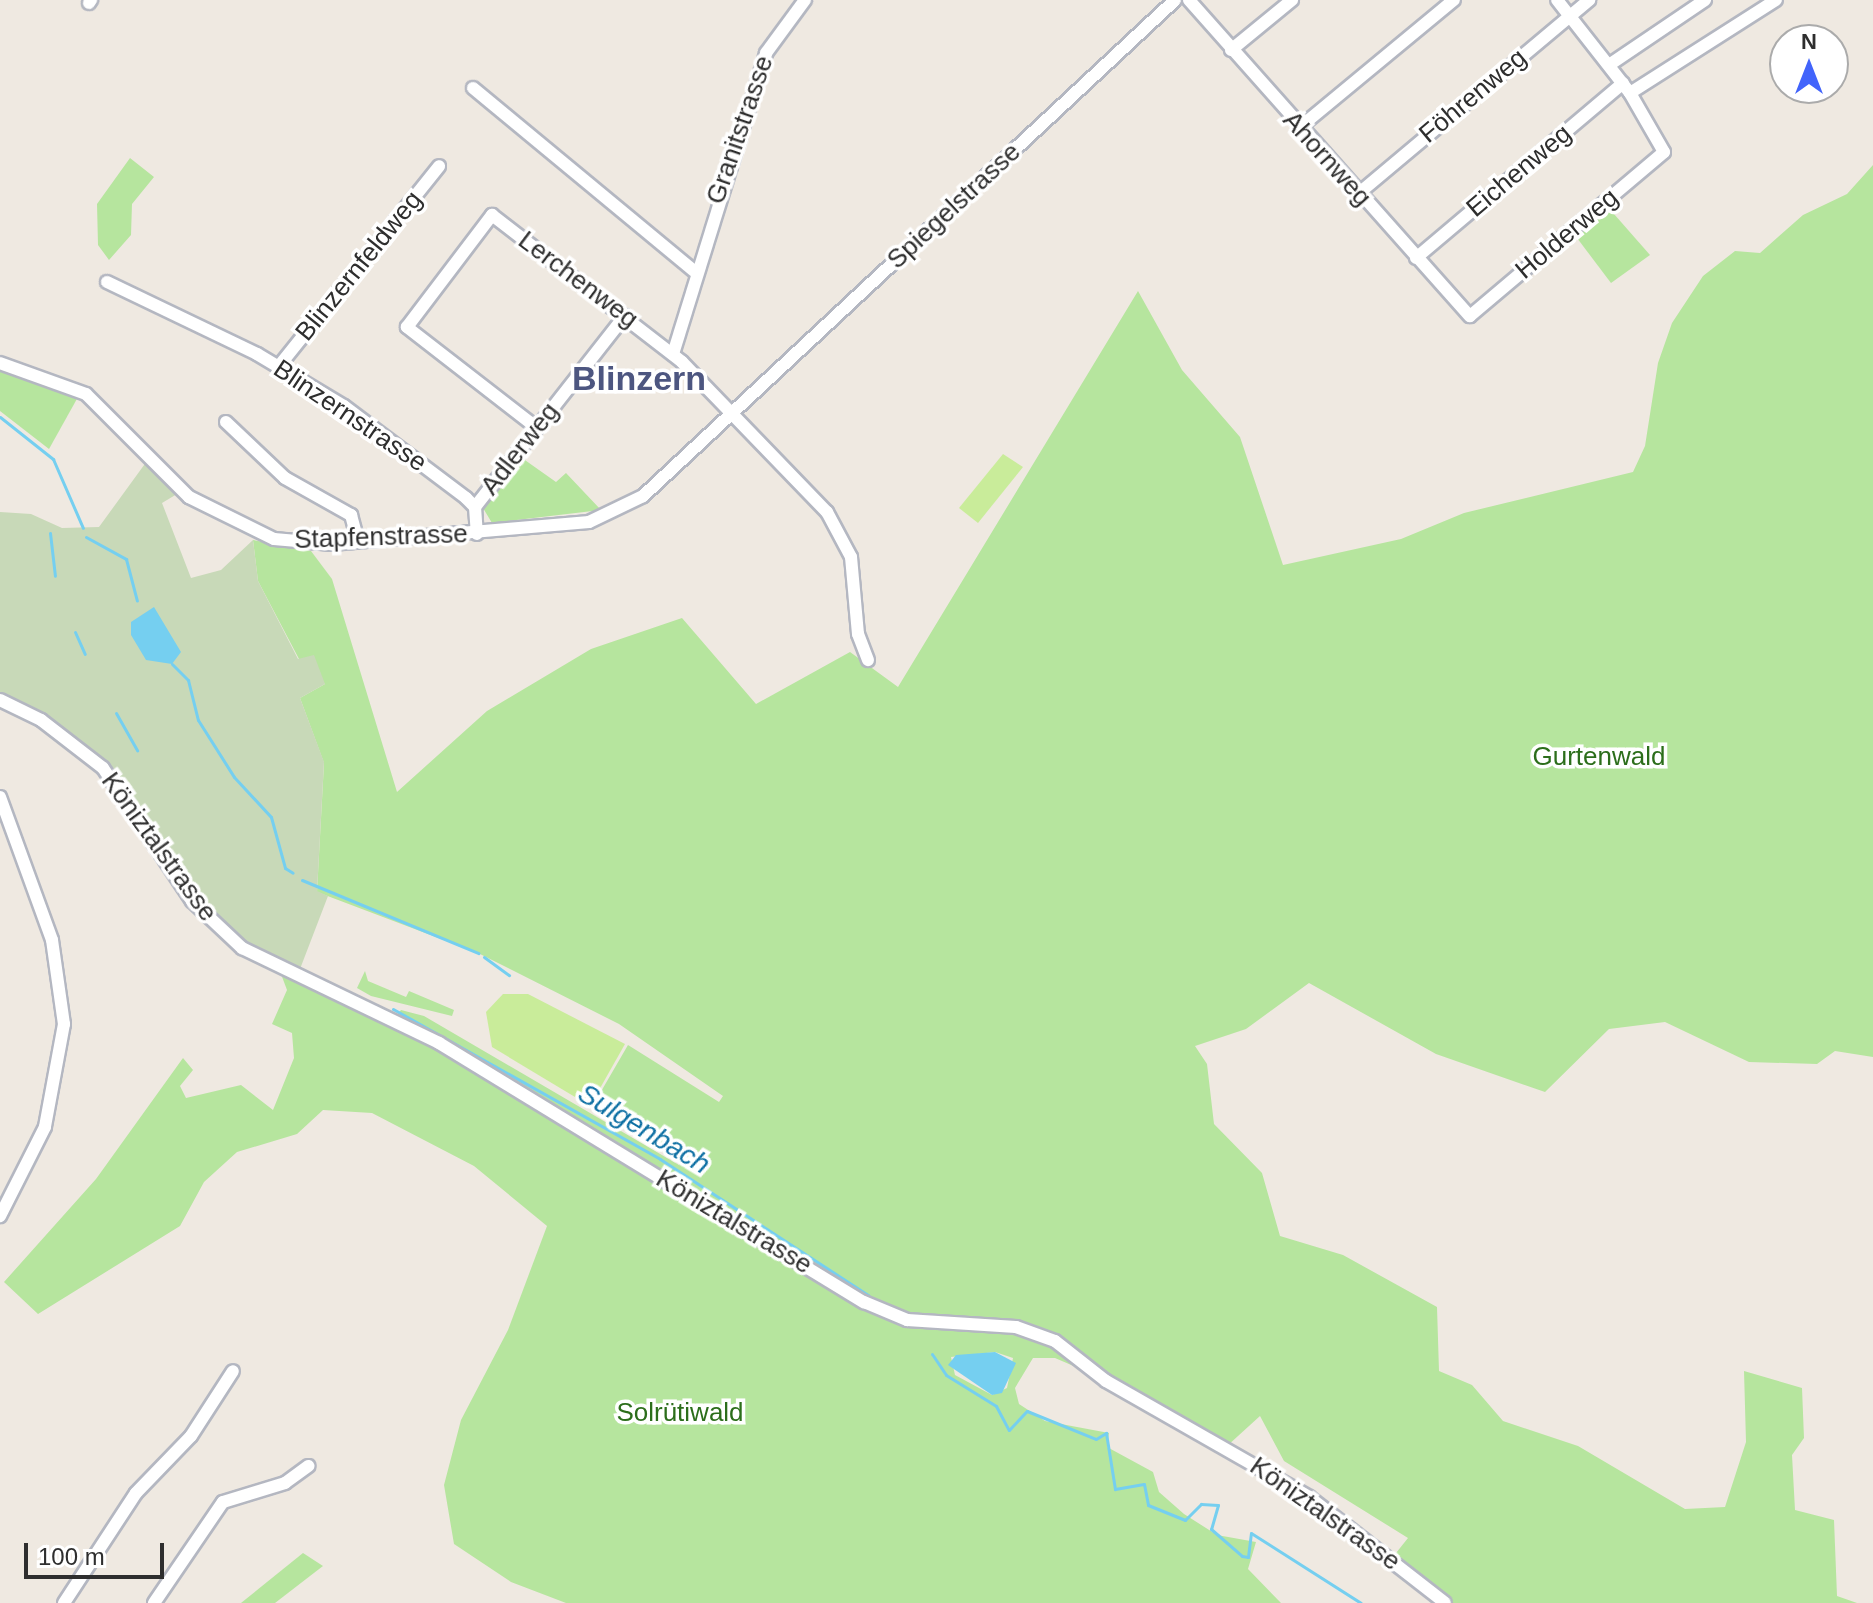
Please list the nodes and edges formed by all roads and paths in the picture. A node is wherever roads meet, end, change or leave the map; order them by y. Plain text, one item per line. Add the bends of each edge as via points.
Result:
1 (805, 0) edge
2 (1175, 0) edge
3 (1189, 0) edge
4 (1292, 0) edge
5 (1454, 0) edge
6 (1557, 0) edge
7 (1589, 0) edge
8 (1705, 0) edge
9 (1776, 0) edge
10 (1567, 17) junction
11 (1231, 50) junction
12 (1609, 65) junction
13 (473, 88) dead end
14 (1626, 88) junction
15 (1299, 128) junction
16 (439, 166) dead end
17 (1358, 194) junction
18 (1416, 258) junction
19 (694, 271) junction
20 (107, 282) dead end
21 (625, 316) junction
22 (1470, 316) joint
23 (673, 354) junction
24 (0, 363) edge
25 (279, 366) junction
26 (733, 411) junction
27 (226, 422) dead end
28 (537, 428) junction
29 (475, 507) junction
30 (477, 534) junction
31 (358, 542) junction
32 (868, 660) dead end
33 (0, 700) edge
34 (0, 797) edge
35 (0, 1216) edge
36 (233, 1371) dead end
37 (308, 1466) dead end
38 (64, 1603) edge
39 (154, 1603) edge
40 (1445, 1603) edge

1 - 19 street, Granitstrasse via 766,53
2 - 26 street, Spiegelstrasse
3 - 11 street, Ahornweg
4 - 11 street
5 - 15 street
6 - 10 street
7 - 10 street, Föhrenweg
8 - 12 street
9 - 14 street, Eichenweg
10 - 12 street
10 - 17 street, Föhrenweg
11 - 15 street, Ahornweg
12 - 14 street
13 - 19 street
14 - 18 street, Eichenweg
14 - 22 street, Holderweg via 1664,152
15 - 17 street, Ahornweg
16 - 25 street, Blinzernfeldweg
17 - 18 street, Ahornweg
18 - 22 street, Ahornweg
19 - 23 street, Granitstrasse
20 - 25 street, Blinzernstrasse
21 - 23 street, Lerchenweg
21 - 28 street, Adlerweg
21 - 28 street, Lerchenweg via 492,215 407,327
23 - 26 street, Lerchenweg
24 - 31 street, Stapfenstrasse via 86,394 189,497 231,524 292,542
25 - 29 street, Blinzernstrasse via 344,406
26 - 30 street, Stapfenstrasse via 619,511 572,526
26 - 32 street, Lerchenweg via 838,527 857,578 858,634
27 - 31 street via 285,478 351,515
28 - 29 street, Adlerweg
29 - 30 street
30 - 31 street, Stapfenstrasse
33 - 40 street, Köniztalstrasse via 41,720 103,768 192,901 242,948 439,1043 873,1307 907,1320 1016,1327 1055,1341 1106,1381 1309,1497
34 - 35 street via 52,940 64,1024 45,1127
36 - 38 street via 191,1436 131,1499
37 - 39 street via 285,1483 241,1491 217,1507

